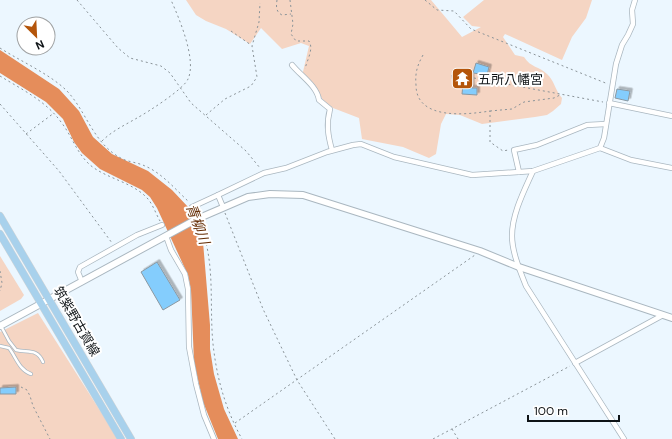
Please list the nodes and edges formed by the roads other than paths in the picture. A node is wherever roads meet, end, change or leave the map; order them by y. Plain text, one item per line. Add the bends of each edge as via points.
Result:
1 (633, 1) edge
2 (292, 65) dead end
3 (610, 103) junction
4 (672, 116) edge
5 (606, 124) junction
6 (600, 148) junction
7 (332, 150) junction
8 (672, 168) edge
9 (533, 171) junction
10 (518, 172) junction
11 (218, 195) junction
12 (192, 207) road end
13 (223, 207) junction
14 (0, 216) edge
15 (162, 225) road end
16 (0, 234) edge
17 (168, 235) junction
18 (519, 267) junction
19 (82, 282) junction
20 (50, 299) junction
21 (41, 304) junction
22 (663, 315) junction
23 (672, 318) edge
24 (0, 326) edge
25 (0, 346) edge
26 (43, 362) dead end
27 (575, 363) junction
28 (31, 374) dead end
29 (121, 439) edge
30 (132, 439) edge
31 (214, 439) edge
32 (624, 439) edge

1 - 3 street via 633,24 622,45
2 - 7 street via 318,92 319,100 330,109 327,121
3 - 4 street
3 - 5 street
5 - 6 street
5 - 10 street via 587,125 537,145 514,150
6 - 8 street via 631,160
6 - 9 street
7 - 10 street via 361,144 394,157 472,175
7 - 11 street via 286,168 264,173
9 - 10 street
9 - 18 street via 516,212 512,236
11 - 12 street
11 - 13 street
13 - 17 street
13 - 18 street via 248,197 270,194 303,195 480,251
14 - 20 main road, 筑紫野古賀線
15 - 19 street via 137,234 80,267 78,272
16 - 21 main road, 筑紫野古賀線
17 - 19 street
17 - 31 street via 171,250 185,274 188,289 189,348 204,415
18 - 22 street
18 - 27 street via 526,286
19 - 20 street
20 - 21 street
20 - 30 main road, 筑紫野古賀線
21 - 24 street
21 - 29 main road, 筑紫野古賀線
22 - 23 street
22 - 27 street
24 - 26 lane via 16,350 34,351
25 - 28 lane via 9,348 21,368
27 - 32 street

